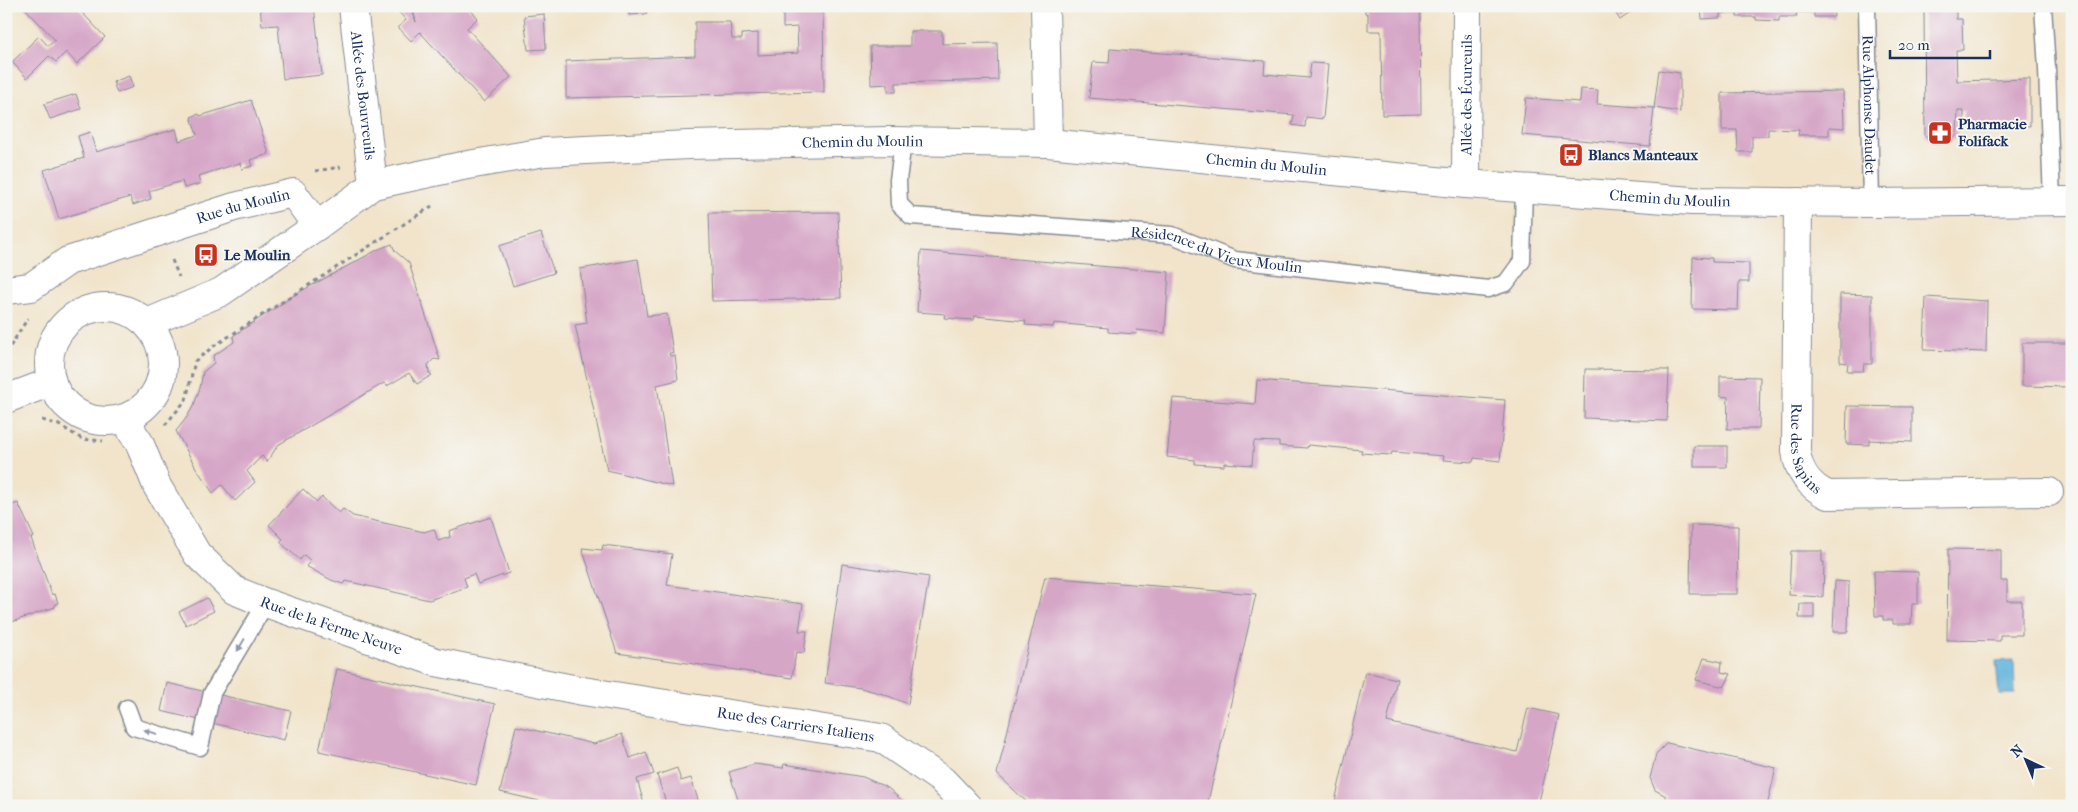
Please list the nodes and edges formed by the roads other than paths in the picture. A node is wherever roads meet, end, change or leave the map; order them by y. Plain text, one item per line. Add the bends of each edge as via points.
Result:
1 (353, 6) edge
2 (1045, 6) edge
3 (1467, 6) edge
4 (1867, 6) edge
5 (2043, 6) edge
6 (903, 142) junction
7 (1048, 143) junction
8 (1466, 184) junction
9 (373, 185) junction
10 (1524, 188) junction
11 (2062, 201) edge
12 (1798, 202) junction
13 (1871, 203) junction
14 (317, 226) junction
15 (6, 290) edge
16 (147, 323) junction
17 (51, 382) junction
18 (6, 399) edge
19 (130, 416) junction
20 (2049, 492) dead end
21 (266, 603) junction
22 (632, 699) joint
23 (127, 708) dead end
24 (967, 806) edge

1 - 9 street, Allée des Bouvreuils
2 - 7 street
3 - 8 street, Allée des Écureuils
4 - 13 lane, Rue Alphonse Daudet
5 - 11 lane
6 - 7 street, Chemin du Moulin
6 - 9 street, Chemin du Moulin via 689,145 545,152
6 - 10 lane, Résidence du Vieux Moulin via 898,180 899,204 911,216 1172,235 1235,260 1488,289 1506,283 1522,261
7 - 8 street, Chemin du Moulin
8 - 10 street, Chemin du Moulin
9 - 14 street
10 - 12 street, Chemin du Moulin via 1692,201
11 - 13 street, Chemin du Moulin
12 - 13 street, Chemin du Moulin
12 - 20 street, Rue des Sapins via 1796,452 1797,461 1808,480 1828,495
14 - 15 street, Rue du Moulin via 293,193 234,207 68,261 31,287
14 - 16 street via 221,292
16 - 17 street via 132,312 114,306 94,307 76,314 62,327 52,344 48,363
16 - 19 street via 158,338 163,374 157,392
17 - 18 street
17 - 19 street via 60,399 74,412 92,420 111,421
19 - 21 street, Rue de la Ferme Neuve via 132,432 157,486 197,554 234,590
21 - 22 street, Rue de la Ferme Neuve via 436,662
21 -> 23 lane via 212,693 200,747 134,727
22 - 24 street, Rue des Carriers Italiens via 881,738 942,780

